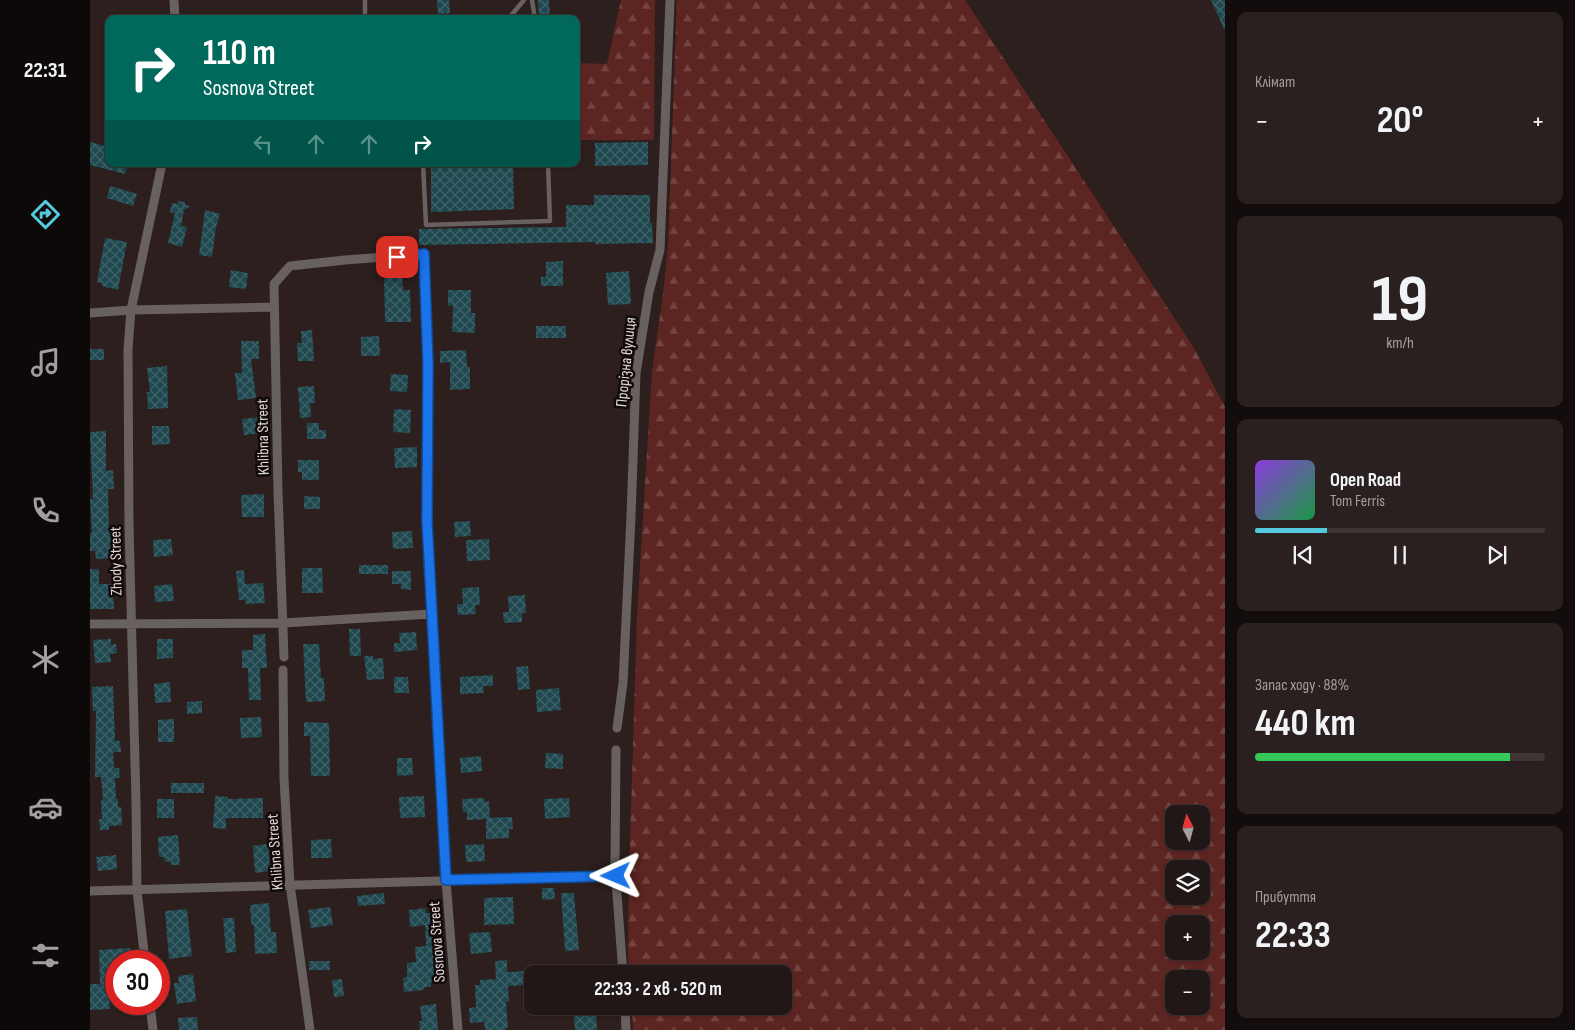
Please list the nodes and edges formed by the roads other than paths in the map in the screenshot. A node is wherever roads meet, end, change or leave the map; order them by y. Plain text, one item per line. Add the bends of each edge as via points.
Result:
1 (174, 0) edge
2 (365, 0) edge
3 (524, 0) edge
4 (532, 0) edge
5 (670, 0) edge
6 (176, 15) edge
7 (365, 15) edge
8 (511, 15) edge
9 (534, 15) edge
10 (161, 167) edge
11 (424, 167) edge
12 (548, 167) edge
13 (274, 307) junction
14 (131, 310) junction
15 (90, 313) edge
16 (431, 614) junction
17 (283, 623) junction
18 (90, 624) edge
19 (131, 624) junction
20 (284, 657) dead end
21 (283, 670) dead end
22 (617, 728) dead end
23 (616, 750) dead end
24 (616, 876) junction
25 (446, 880) junction
26 (290, 884) junction
27 (90, 890) edge
28 (137, 890) junction
29 (144, 950) edge
30 (622, 965) edge
31 (151, 1015) edge
32 (625, 1015) edge
33 (153, 1030) edge
34 (310, 1030) edge
35 (458, 1030) edge
36 (626, 1030) edge

1 - 6 street
2 - 7 lane
3 - 8 lane
4 - 9 lane
5 - 22 street, Прорізна вулиця via 660,250 649,292 636,373 623,683
10 - 14 street, Zhody Street
11 - 12 lane via 426,225 550,221
13 - 14 street
13 - 16 street, Sosnova Street via 274,284 290,266 424,254
13 - 17 street, Khlibna Street
14 - 15 street
14 - 19 street, Zhody Street via 128,349
16 - 17 street
16 - 25 street, Sosnova Street
17 - 19 street
17 - 20 street, Khlibna Street
18 - 19 street
19 - 28 street, Zhody Street
21 - 26 street, Khlibna Street via 284,779
23 - 24 street
24 - 25 street
24 - 30 street
25 - 26 street
25 - 35 street, Sosnova Street
26 - 28 street
26 - 34 street, Khlibna Street
27 - 28 street
28 - 29 street, Zhody Street
31 - 33 street
32 - 36 street

